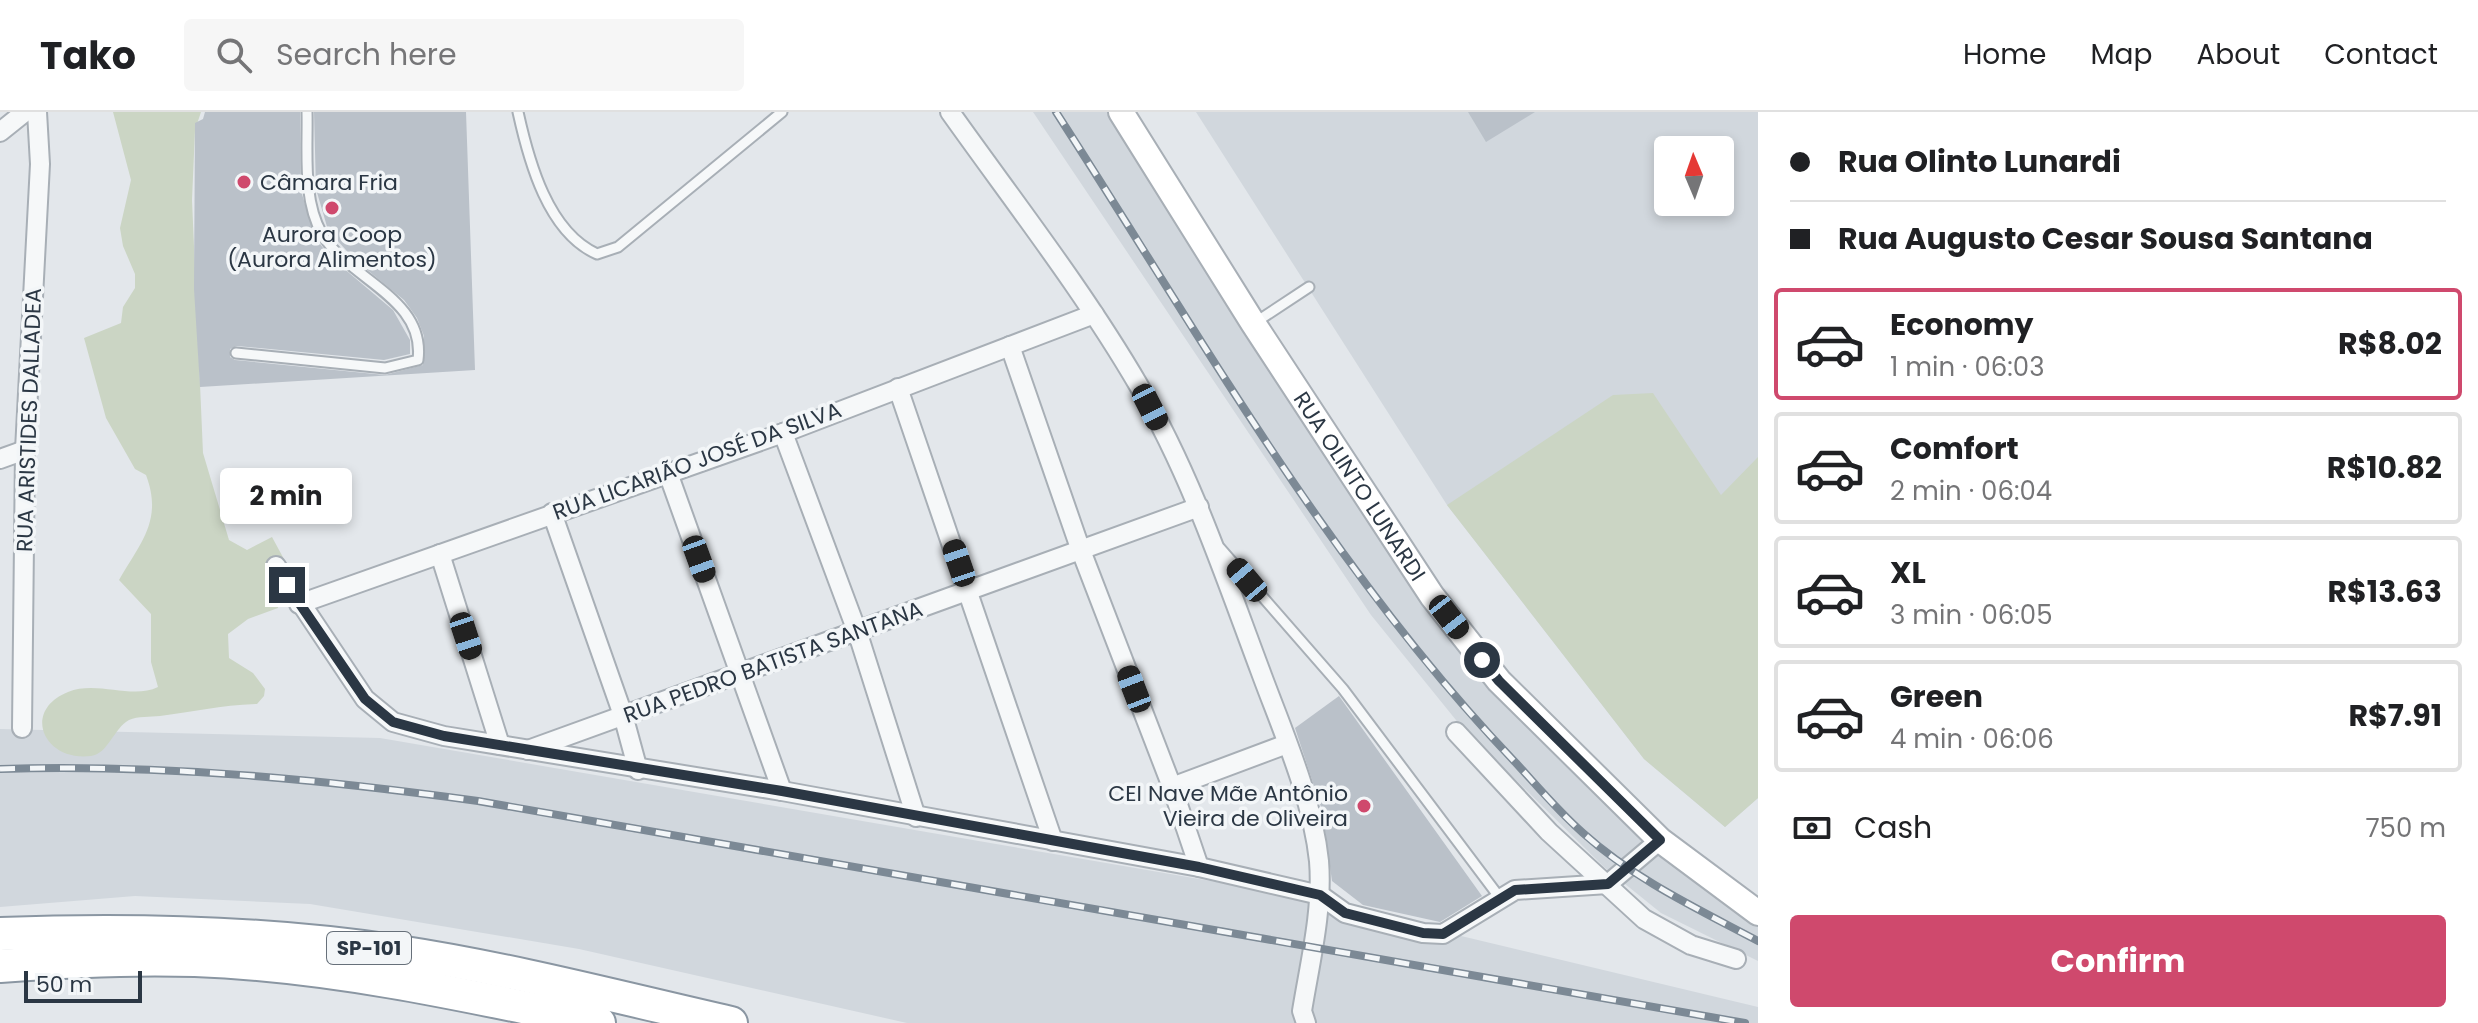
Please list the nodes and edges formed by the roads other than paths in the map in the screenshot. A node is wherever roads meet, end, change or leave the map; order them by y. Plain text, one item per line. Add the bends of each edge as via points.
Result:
1 (25, 112) edge
2 (37, 112) edge
3 (307, 112) edge
4 (518, 112) edge
5 (782, 112) edge
6 (950, 112) edge
7 (1121, 112) edge
8 (0, 132) edge
9 (1309, 287) dead end
10 (1094, 314) junction
11 (1253, 323) junction
12 (1010, 346) junction
13 (236, 353) dead end
14 (898, 388) junction
15 (783, 433) junction
16 (25, 450) junction
17 (0, 459) edge
18 (668, 473) junction
19 (1199, 507) junction
20 (552, 513) junction
21 (1210, 536) junction
22 (1080, 548) junction
23 (440, 554) junction
24 (276, 566) dead end
25 (969, 592) junction
26 (299, 604) junction
27 (858, 634) junction
28 (740, 673) junction
29 (623, 715) junction
30 (22, 728) dead end
31 (1456, 732) dead end
32 (1287, 744) junction
33 (500, 745) junction
34 (528, 751) junction
35 (638, 770) junction
36 (1172, 787) junction
37 (782, 791) junction
38 (916, 817) junction
39 (1660, 840) junction
40 (1053, 841) junction
41 (1199, 867) junction
42 (1608, 884) junction
43 (1320, 895) junction
44 (1500, 898) junction
45 (1758, 913) edge
46 (0, 934) edge
47 (1736, 959) dead end
48 (0, 966) edge
49 (599, 1023) edge
50 (731, 1023) edge
51 (1306, 1023) edge

1 - 8 street
2 - 16 street, RUA ARISTIDES DALLADEA via 40,164
3 - 13 lane via 309,192 322,234 407,313 420,341 418,360 385,368
4 - 5 lane via 535,171 555,214 576,245 597,254 618,247
6 - 10 street
7 - 11 street, RUA OLINTO LUNARDI
9 - 11 lane
10 - 12 street, RUA LICARIÃO JOSÉ DA SILVA
10 - 19 street via 1140,387
11 - 39 street, RUA OLINTO LUNARDI via 1432,596 1470,645 1499,681
12 - 14 street, RUA LICARIÃO JOSÉ DA SILVA
12 - 22 street
14 - 15 street, RUA LICARIÃO JOSÉ DA SILVA
14 - 25 street
15 - 18 street, RUA LICARIÃO JOSÉ DA SILVA
15 - 27 street
16 - 17 street
16 - 30 street, RUA ARISTIDES DALLADEA
18 - 20 street, RUA LICARIÃO JOSÉ DA SILVA
18 - 28 street
19 - 21 street
19 - 22 street, RUA PEDRO BATISTA SANTANA
20 - 23 street, RUA LICARIÃO JOSÉ DA SILVA
20 - 29 street
21 - 32 street
21 - 44 lane via 1343,689
22 - 25 street, RUA PEDRO BATISTA SANTANA
22 - 36 street
23 - 26 street, RUA LICARIÃO JOSÉ DA SILVA
23 - 33 street
24 - 26 street
25 - 27 street, RUA PEDRO BATISTA SANTANA
25 - 40 street
26 - 33 street via 365,699 393,722
27 - 28 street, RUA PEDRO BATISTA SANTANA
27 - 38 street
28 - 29 street, RUA PEDRO BATISTA SANTANA
28 - 37 street
29 - 34 street, RUA PEDRO BATISTA SANTANA
29 - 35 street
31 - 42 street via 1549,832
32 - 36 street
32 - 43 street via 1312,824
33 - 34 street
34 - 35 street
35 - 37 street
36 - 41 street
37 - 38 street
38 - 40 street
39 - 42 street
39 - 45 street, RUA OLINTO LUNARDI
40 - 41 street
41 - 43 street
42 - 44 street via 1515,890
42 - 47 street via 1644,919 1691,945
43 - 44 street via 1345,913 1443,934
43 - 51 street via 1302,1011
46 - 50 highway, SP-101 via 153,932 323,942 514,974
48 - 49 highway, SP-101 via 83,960 240,963 501,1002

